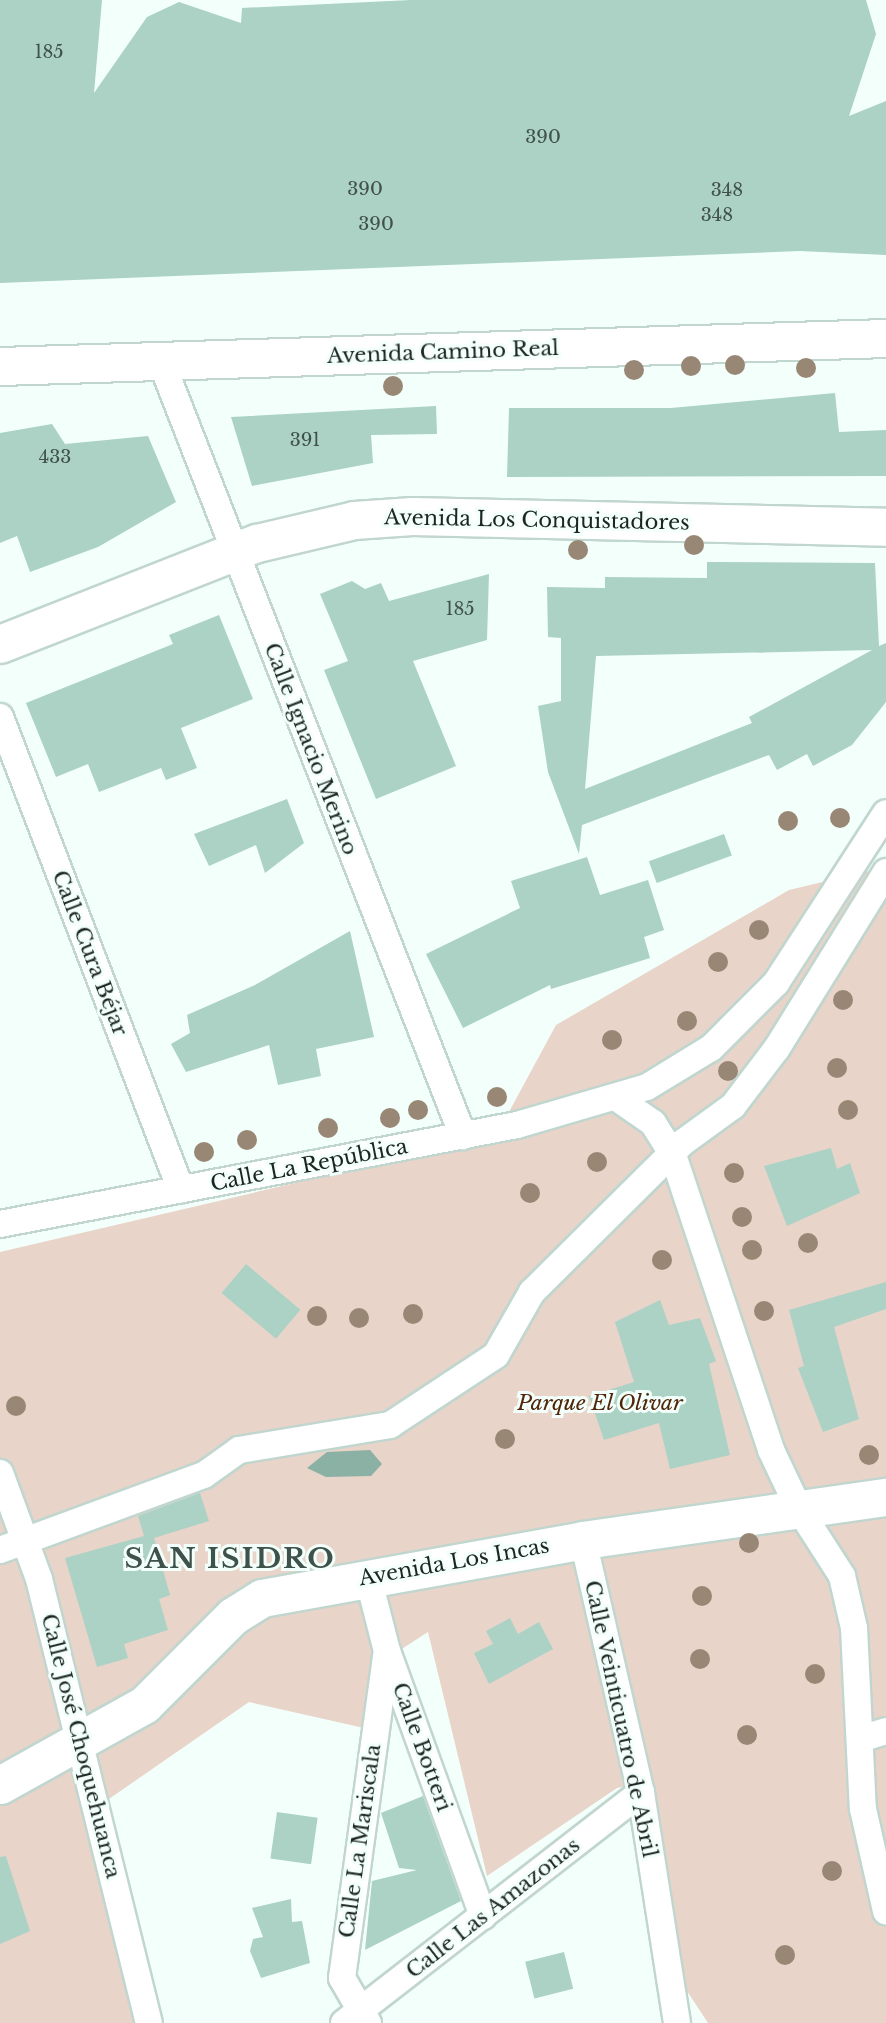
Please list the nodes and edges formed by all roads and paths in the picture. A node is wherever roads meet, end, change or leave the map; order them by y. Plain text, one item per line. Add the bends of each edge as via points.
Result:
1 (886, 338) edge
2 (161, 361) junction
3 (0, 366) edge
4 (886, 527) edge
5 (235, 551) junction
6 (0, 644) edge
7 (0, 717) edge
8 (886, 813) edge
9 (870, 838) junction
10 (886, 860) edge
11 (886, 872) edge
12 (617, 1098) junction
13 (463, 1136) junction
14 (673, 1155) junction
15 (181, 1189) junction
16 (0, 1224) edge
17 (0, 1473) edge
18 (886, 1497) edge
19 (799, 1509) junction
20 (583, 1540) junction
21 (27, 1541) junction
22 (0, 1550) edge
23 (368, 1577) junction
24 (387, 1651) junction
25 (886, 1731) edge
26 (860, 1739) junction
27 (77, 1742) junction
28 (0, 1786) edge
29 (641, 1793) junction
30 (886, 1911) edge
31 (483, 1916) junction
32 (357, 2020) edge
33 (672, 2021) edge
34 (149, 2023) edge

1 - 2 main road, Avenida Camino Real
2 - 3 main road, Avenida Camino Real
2 - 5 street, Calle Ignacio Merino
4 - 5 main road, Avenida Los Conquistadores via 412,516 298,531
5 - 6 main road, Avenida Los Conquistadores
5 - 13 street, Calle Ignacio Merino
7 - 15 street, Calle Cura Béjar
8 - 9 street, Calle La República
9 - 10 street
9 - 12 street, Calle La República via 776,983 711,1048 678,1071
11 - 14 street via 777,1048 733,1106
12 - 13 street, Calle La República
12 - 14 street via 653,1123
13 - 15 street, Calle La República
14 - 19 street via 771,1450
14 - 21 street via 532,1292 496,1355 390,1425 239,1450 204,1475
15 - 16 street, Calle La República
17 - 21 street, Calle José Choquehuanca
18 - 19 main road, Avenida Los Incas
19 - 20 main road, Avenida Los Incas
19 - 26 street via 834,1558 848,1599
20 - 23 main road, Avenida Los Incas
20 - 29 street, Calle Veinticuatro de Abril
21 - 22 street
21 - 27 street, Calle José Choquehuanca
23 - 24 street, Calle Botteri
23 - 27 main road, Avenida Los Incas via 282,1592 246,1607 145,1705
24 - 31 street, Calle Botteri
24 - 32 street, Calle La Mariscala via 342,1978
25 - 26 street
26 - 30 street via 863,1809
27 - 28 main road, Avenida Los Incas
27 - 34 street, Calle José Choquehuanca
29 - 31 street, Calle Las Amazonas
29 - 33 street, Calle Veinticuatro de Abril
31 - 32 street, Calle Las Amazonas

